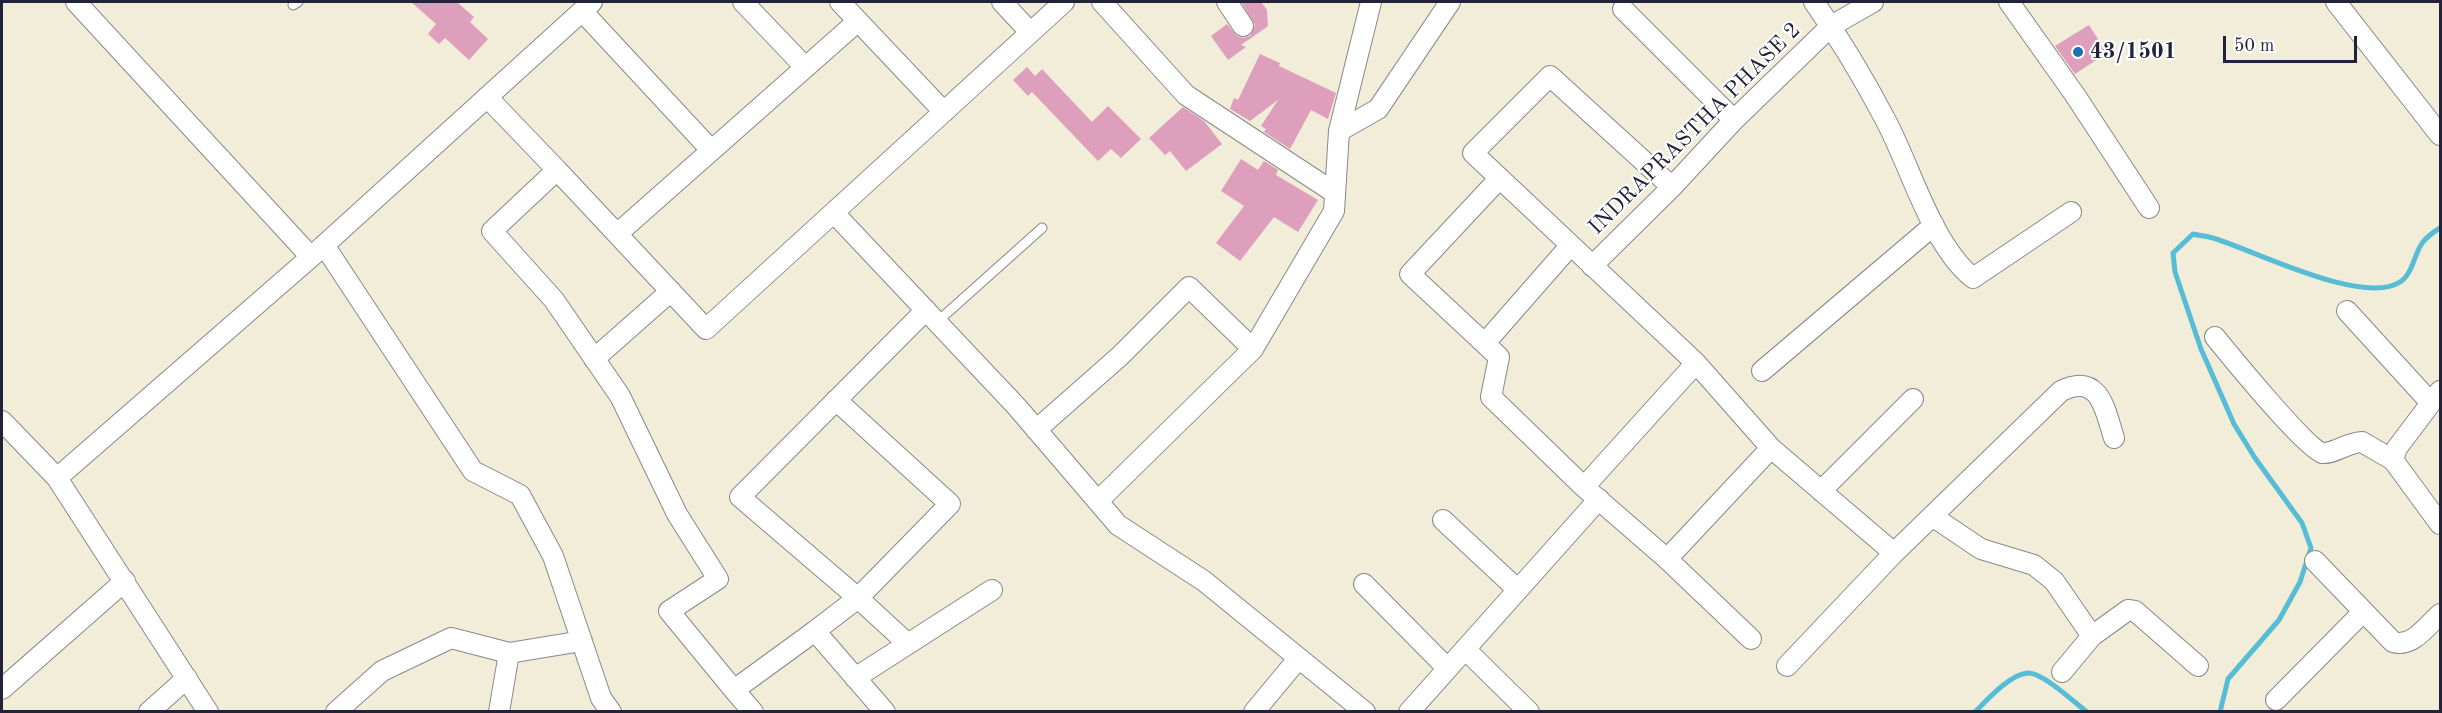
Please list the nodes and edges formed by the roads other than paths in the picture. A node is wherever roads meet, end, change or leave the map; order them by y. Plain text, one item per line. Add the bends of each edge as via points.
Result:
1 (76, 2) edge
2 (743, 2) edge
3 (840, 2) edge
4 (1002, 2) edge
5 (1064, 2) edge
6 (1102, 2) edge
7 (1227, 2) edge
8 (1371, 2) edge
9 (1450, 2) edge
10 (1814, 2) edge
11 (1873, 2) edge
12 (2009, 2) edge
13 (2336, 2) edge
14 (587, 6) edge
15 (1623, 9) dead end
16 (858, 21) junction
17 (1243, 26) dead end
18 (1831, 26) junction
19 (1030, 32) junction
20 (805, 67) junction
21 (488, 97) junction
22 (944, 111) junction
23 (1734, 120) junction
24 (1340, 131) junction
25 (2440, 135) edge
26 (711, 150) junction
27 (557, 170) junction
28 (1499, 179) junction
29 (1672, 187) junction
30 (1335, 193) junction
31 (2149, 208) dead end
32 (2071, 212) dead end
33 (834, 213) junction
34 (1934, 225) junction
35 (1042, 228) dead end
36 (617, 234) junction
37 (1570, 246) junction
38 (318, 251) junction
39 (1592, 266) junction
40 (671, 291) junction
41 (2347, 311) dead end
42 (931, 316) junction
43 (2215, 337) dead end
44 (1485, 343) junction
45 (1253, 350) junction
46 (594, 359) junction
47 (1696, 363) junction
48 (1762, 372) dead end
49 (2436, 397) edge
50 (1912, 399) dead end
51 (836, 400) junction
52 (2, 421) edge
53 (1036, 430) junction
54 (2114, 438) dead end
55 (1771, 448) junction
56 (2393, 460) junction
57 (57, 478) junction
58 (1821, 491) junction
59 (1592, 493) junction
60 (1098, 501) junction
61 (1932, 516) junction
62 (1443, 520) dead end
63 (2440, 524) edge
64 (1894, 553) junction
65 (1667, 559) junction
66 (2315, 561) dead end
67 (125, 581) junction
68 (1364, 584) dead end
69 (992, 590) dead end
70 (1518, 590) junction
71 (858, 598) junction
72 (2362, 612) junction
73 (2440, 614) edge
74 (814, 630) junction
75 (2092, 636) junction
76 (1751, 639) dead end
77 (582, 641) junction
78 (908, 644) junction
79 (1464, 649) junction
80 (509, 654) junction
81 (1298, 659) junction
82 (1787, 666) dead end
83 (2198, 666) dead end
84 (1448, 668) junction
85 (2062, 672) dead end
86 (187, 678) junction
87 (855, 678) junction
88 (2, 689) edge
89 (734, 690) junction
90 (2276, 700) dead end
91 (149, 711) edge
92 (208, 711) edge
93 (336, 711) edge
94 (499, 711) edge
95 (611, 711) edge
96 (753, 711) edge
97 (885, 711) edge
98 (1254, 711) edge
99 (1365, 711) edge
100 (1408, 711) edge
101 (1529, 711) edge

1 - 38 street
2 - 20 street
3 - 16 street
4 - 19 street
5 - 19 street
6 - 30 street via 1186,95
7 - 17 street
8 - 24 street
9 - 24 street via 1378,109
10 - 18 street
11 - 18 street, INDRAPRASTHA PHASE 2
12 - 31 street
13 - 25 street
14 - 21 street
14 - 26 street
15 - 23 street
16 - 20 street
16 - 22 street
18 - 23 street, INDRAPRASTHA PHASE 2
18 - 34 street via 1886,119
19 - 22 street
20 - 26 street
21 - 27 street
21 - 38 street
22 - 33 street
23 - 29 street, INDRAPRASTHA PHASE 2
24 - 30 street
26 - 36 street
27 - 36 street
27 - 46 street via 492,231 554,300
28 - 29 street via 1473,153 1550,76
28 - 37 street
28 - 44 street via 1410,274
29 - 39 street, INDRAPRASTHA PHASE 2
30 - 45 street via 1334,211
32 - 34 street via 1973,278 1957,265
33 - 40 street via 706,329
33 - 42 street
34 - 48 street
35 - 42 lane
36 - 40 street
37 - 39 street
37 - 44 street
38 - 57 street
38 - 77 street via 473,471 520,495 553,556
39 - 47 street
40 - 46 street
41 - 49 street
42 - 51 street
42 - 53 street
43 - 56 street via 2318,452 2362,442
44 - 59 street via 1499,357 1491,397
45 - 53 street via 1190,287
45 - 60 street
46 - 89 street via 620,396 677,514 718,579 669,611
47 - 55 street
47 - 59 street
49 - 56 street via 2397,448
50 - 58 street
51 - 71 street via 950,504
51 - 71 street via 740,497
52 - 57 street
53 - 60 street
54 - 61 street via 2096,391 2071,386 2038,411
55 - 58 street
55 - 65 street
56 - 63 street
57 - 67 street
58 - 64 street
59 - 65 street
59 - 70 street
60 - 81 street via 1118,525 1204,581
61 - 64 street
61 - 75 street via 1981,549 2034,565 2054,580
62 - 70 street
64 - 82 street
65 - 76 street
66 - 72 street
67 - 86 street
67 - 88 street
68 - 84 street
69 - 78 street
70 - 79 street
71 - 74 street
71 - 78 street
72 - 73 street via 2386,637 2399,644 2412,640
72 - 90 street
74 - 87 street
74 - 89 street
75 - 83 street via 2121,613 2135,611
75 - 85 street
77 - 80 street
77 - 95 street via 601,698
78 - 87 street
79 - 84 street
79 - 101 street
80 - 93 street via 451,638 382,671
80 - 94 street
81 - 98 street
81 - 99 street
84 - 100 street
86 - 91 street
86 - 92 street
87 - 97 street
89 - 96 street

